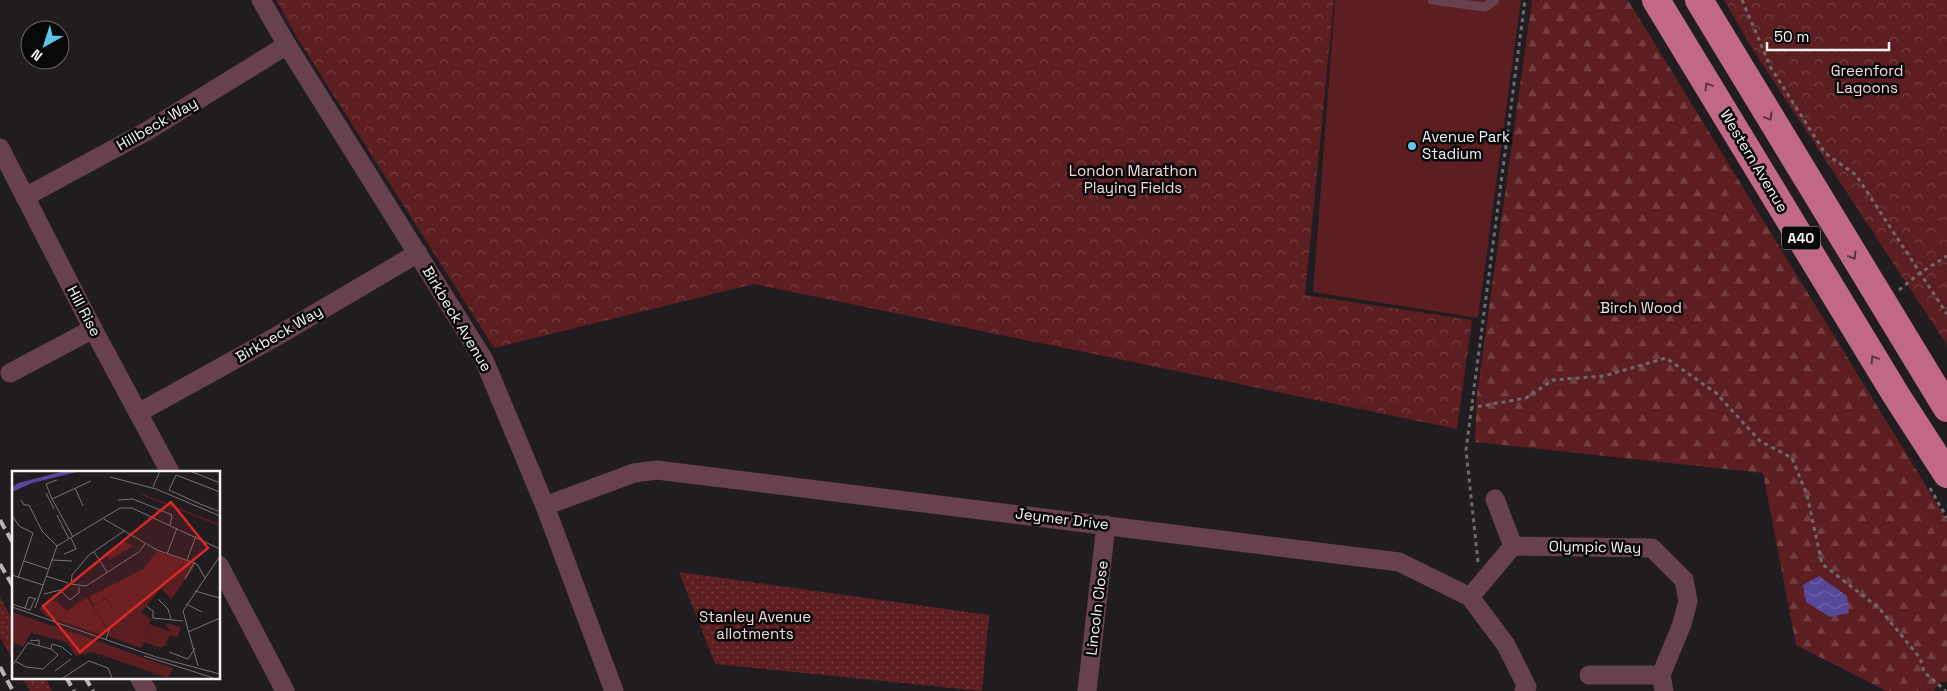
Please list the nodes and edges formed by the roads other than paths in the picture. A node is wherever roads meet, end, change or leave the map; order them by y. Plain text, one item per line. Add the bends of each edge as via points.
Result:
1 (261, 0) edge
2 (1432, 0) edge
3 (1495, 0) edge
4 (1656, 0) edge
5 (1699, 0) edge
6 (287, 45) junction
7 (0, 148) edge
8 (25, 197) junction
9 (418, 253) junction
10 (93, 329) junction
11 (10, 373) dead end
12 (1896, 395) junction
13 (1947, 408) edge
14 (138, 413) junction
15 (169, 471) edge
16 (1947, 474) edge
17 (1947, 486) edge
18 (1495, 499) dead end
19 (545, 506) junction
20 (1106, 525) junction
21 (1513, 546) junction
22 (220, 567) edge
23 (1470, 598) junction
24 (1589, 675) dead end
25 (140, 678) edge
26 (1662, 683) edge
27 (1526, 689) edge
28 (147, 691) edge
29 (284, 691) edge
30 (614, 691) edge
31 (1087, 691) edge

1 - 6 street, Birkbeck Avenue
2 - 3 lane via 1485,7
12 -> 4 highway, Western Avenue / A40
5 -> 13 highway, A40
6 - 8 street, Hillbeck Way via 147,131
6 - 9 street, Birkbeck Avenue
7 - 8 street, Hill Rise
8 - 10 street, Hill Rise
9 - 14 street, Birkbeck Way
9 - 19 street, Birkbeck Avenue via 484,360
10 - 11 street
10 - 14 street, Hill Rise
12 - 16 highway, Western Avenue / A40
12 - 17 highway
14 - 15 street, Hill Rise
18 - 21 street
19 - 20 street, Jeymer Drive via 634,473 657,470
19 - 30 street, Birkbeck Avenue
20 - 23 street, Jeymer Drive via 1399,562
20 - 31 street, Lincoln Close
21 - 23 street
21 - 26 street, Olympic Way via 1652,548 1684,580 1688,601
22 - 29 street
23 - 27 street, Jeymer Drive via 1506,645
24 - 26 street, Olympic Way
25 - 28 street

